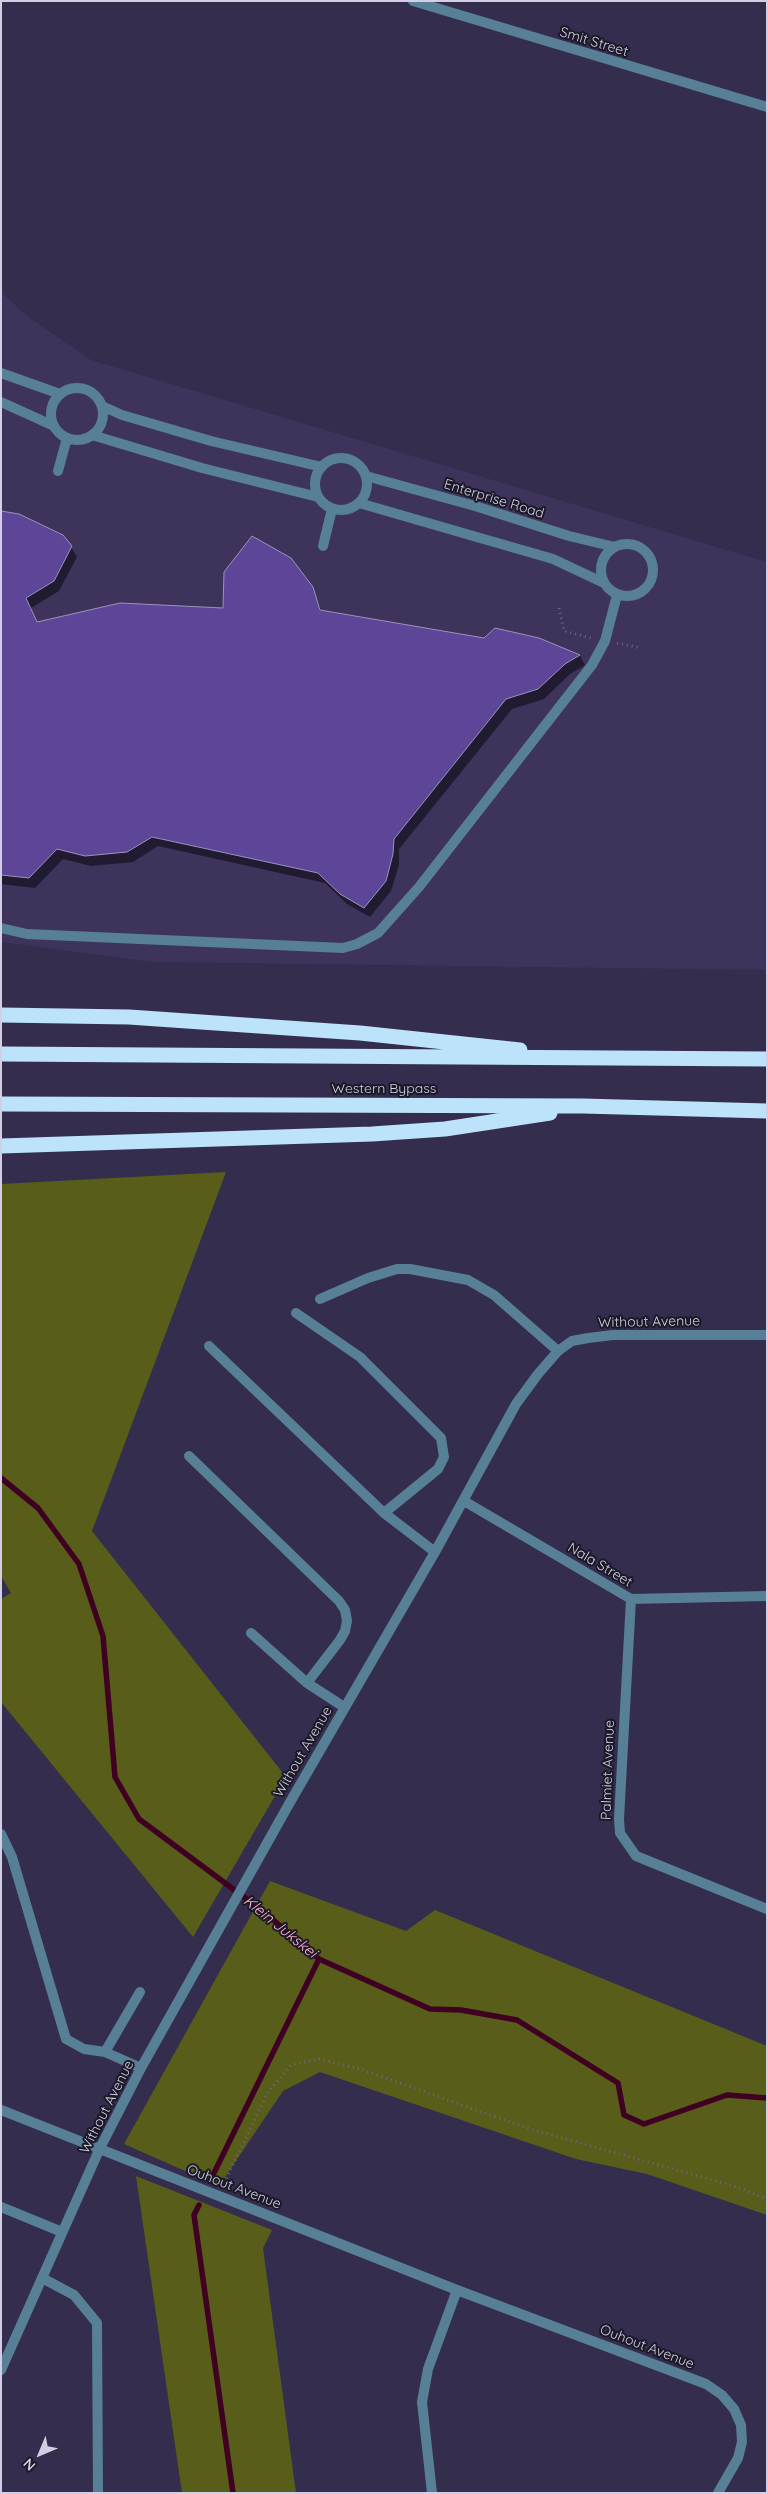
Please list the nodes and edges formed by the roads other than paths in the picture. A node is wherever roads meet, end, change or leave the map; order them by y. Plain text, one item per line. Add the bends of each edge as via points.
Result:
1 (413, 1) edge
2 (767, 107) edge
3 (1, 373) edge
4 (60, 394) junction
5 (1, 402) edge
6 (102, 406) junction
7 (54, 426) junction
8 (92, 435) junction
9 (67, 438) junction
10 (322, 467) junction
11 (58, 471) dead end
12 (366, 476) junction
13 (318, 497) junction
14 (359, 503) junction
15 (332, 509) junction
16 (323, 546) dead end
17 (616, 547) junction
18 (604, 583) junction
19 (617, 595) junction
20 (1, 928) edge
21 (1, 1015) edge
22 (1, 1054) edge
23 (606, 1059) junction
24 (767, 1059) edge
25 (1, 1104) edge
26 (583, 1106) junction
27 (767, 1111) edge
28 (1, 1146) edge
29 (320, 1299) dead end
30 (296, 1313) dead end
31 (767, 1335) edge
32 (209, 1346) dead end
33 (558, 1351) junction
34 (189, 1456) dead end
35 (464, 1500) junction
36 (384, 1513) junction
37 (435, 1552) junction
38 (767, 1596) edge
39 (631, 1599) junction
40 (251, 1633) dead end
41 (307, 1683) junction
42 (344, 1708) junction
43 (1, 1834) edge
44 (767, 1909) edge
45 (140, 1992) dead end
46 (105, 2052) junction
47 (141, 2068) junction
48 (1, 2110) edge
49 (100, 2148) junction
50 (1, 2207) edge
51 (62, 2232) junction
52 (42, 2278) junction
53 (458, 2290) junction
54 (1, 2370) edge
55 (98, 2493) edge
56 (432, 2493) edge
57 (718, 2493) edge

1 - 2 street, Smit Street
3 - 4 street
4 - 6 street via 76,388 84,389 98,398
4 - 7 street via 51,409
5 - 7 street
6 - 8 street via 102,422
6 - 10 street via 210,441
7 - 9 street
8 - 9 street via 76,440
8 - 13 street via 202,468
9 - 11 street
10 - 12 street via 332,460 349,459
10 - 13 street via 315,479
12 - 14 street via 366,492
12 - 17 street, Enterprise Road
13 - 15 street
14 - 15 street via 349,509
14 - 18 street via 553,559
15 - 16 street
17 - 18 street via 604,557 601,565
17 - 19 street via 626,544 642,549 652,562 653,570 652,578 642,592
18 - 19 street
19 - 20 street via 604,641 592,665 419,887 378,934 343,948 27,934
21 - 23 highway via 128,1017 351,1032
22 - 23 highway
23 - 24 highway
25 - 26 highway, Western Bypass
26 - 27 highway, Western Bypass
26 - 28 highway via 445,1129
29 - 33 street via 397,1269 468,1280 494,1295
30 - 36 street via 360,1357 441,1438 444,1457 438,1469
31 - 33 street, Without Avenue via 614,1334 572,1341
32 - 36 street
33 - 35 street, Without Avenue via 516,1404
34 - 41 street via 339,1600 345,1610 347,1621 340,1640
35 - 37 street, Without Avenue
35 - 39 street, Nala Street
36 - 37 street
37 - 42 street, Without Avenue
38 - 39 street, Nala Street
39 - 44 street, Palmiet Avenue via 620,1833 636,1856
40 - 41 street
41 - 42 street
42 - 47 street, Without Avenue
43 - 46 street via 12,1857 66,2039 84,2049
45 - 46 street
46 - 47 street
47 - 49 street, Without Avenue
48 - 49 street, Ouhout Avenue
49 - 51 street, Without Avenue
49 - 53 street, Ouhout Avenue
50 - 51 street
51 - 52 street, Without Avenue
52 - 54 street, Without Avenue
52 - 55 street via 74,2295 97,2323
53 - 56 street via 428,2369 422,2402
53 - 57 street, Ouhout Avenue via 706,2384 722,2395 742,2425 742,2442 738,2458

